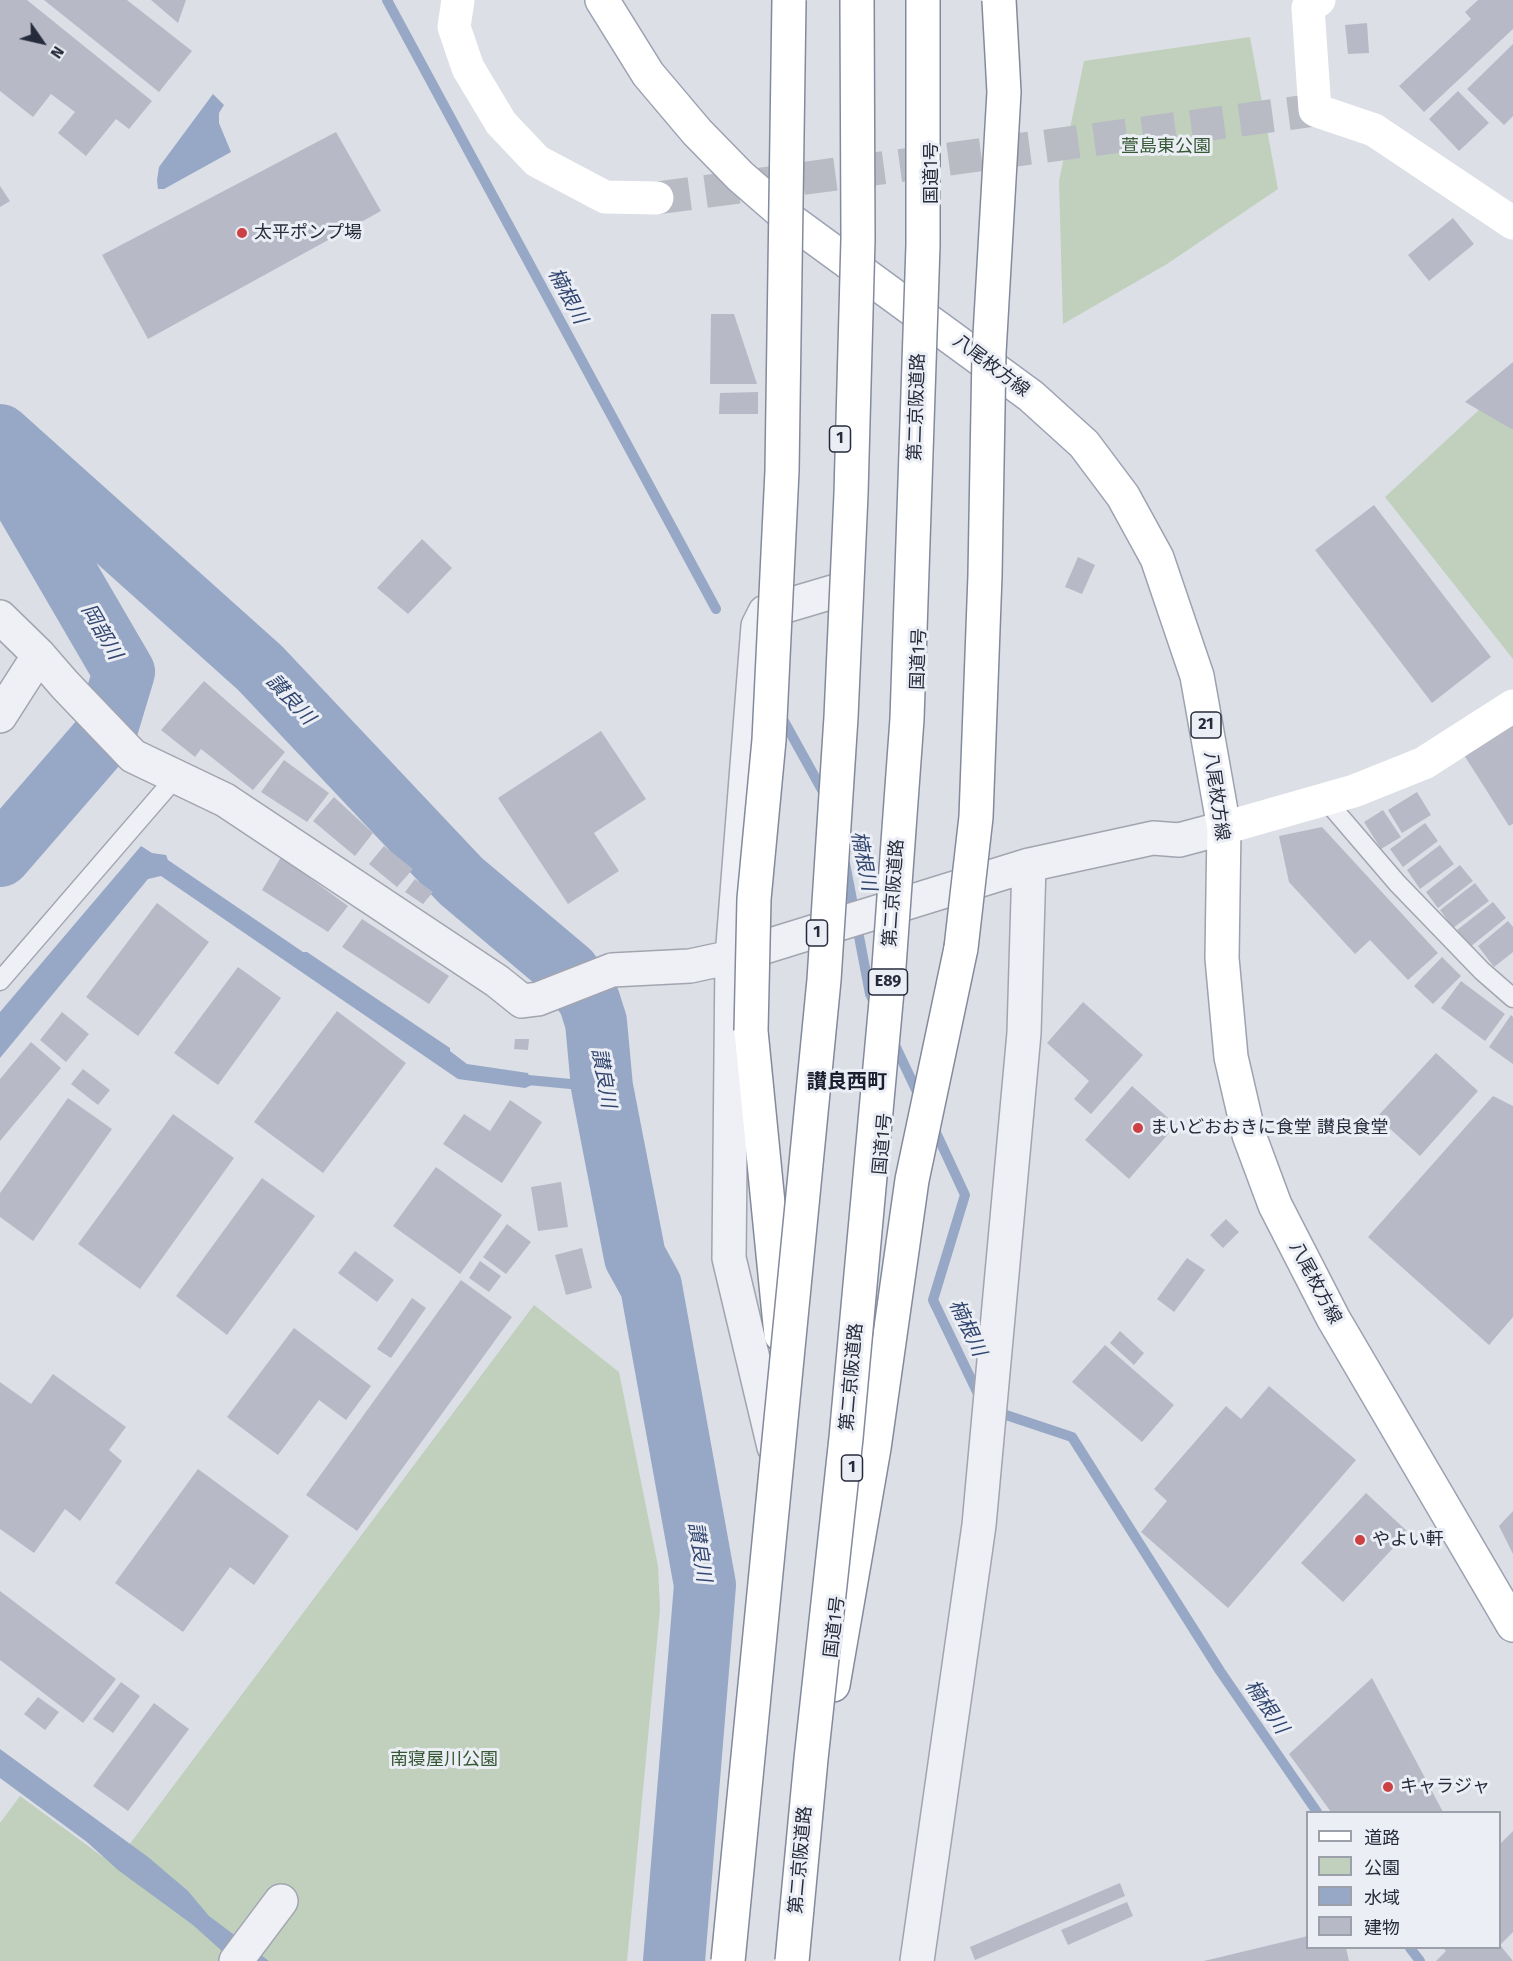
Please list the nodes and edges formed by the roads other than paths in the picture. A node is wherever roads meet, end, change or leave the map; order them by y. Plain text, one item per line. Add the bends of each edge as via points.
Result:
1 (458, 0) edge
2 (602, 0) edge
3 (789, 0) edge
4 (845, 0) edge
5 (857, 0) edge
6 (923, 0) edge
7 (933, 0) edge
8 (999, 0) edge
9 (1319, 0) edge
10 (657, 198) tunnel mouth
11 (1513, 223) edge
12 (847, 261) junction
13 (931, 322) junction
14 (836, 591) junction
15 (0, 617) edge
16 (39, 655) junction
17 (1513, 706) edge
18 (0, 716) edge
19 (176, 777) junction
20 (1325, 799) junction
21 (1224, 828) junction
22 (1029, 865) junction
23 (732, 957) junction
24 (0, 981) edge
25 (1513, 998) edge
26 (783, 1346) junction
27 (774, 1447) junction
28 (1513, 1625) edge
29 (820, 1760) junction
30 (281, 1901) dead end
31 (244, 1950) edge
32 (723, 1961) edge
33 (728, 1961) edge
34 (792, 1961) edge
35 (800, 1961) edge
36 (917, 1961) edge

1 - 10 main road via 454,27 468,68 501,123 537,161 605,197
2 - 12 main road, 八尾枚方線 / 21 via 648,74 696,132 740,177
3 - 26 main road, bridge via 782,471 769,740 754,899 751,1031
4 - 12 main road, 1
5 - 33 main road, bridge via 858,238 841,717 826,944
6 - 34 main road, 第二京阪道路 / E89, bridge via 922,245 907,719 888,980 846,1438
7 - 13 main road, 国道1号 / 1
8 - 29 main road, bridge via 1004,92 989,353 976,817 961,948 912,1180 874,1448
9 - 11 main road via 1308,8 1315,110 1374,130
12 - 13 main road, 八尾枚方線 / 21
12 - 14 main road, 1
13 - 21 main road, 八尾枚方線 / 21 via 1040,404 1084,444 1123,496 1157,558 1197,676
13 - 29 main road, 国道1号 / 1 via 911,832 863,1363
14 - 23 street via 765,612 758,626
14 - 26 main road, 1 via 822,877
15 - 16 street
16 - 18 street
16 - 19 street via 133,756
17 - 20 main road via 1424,763
19 - 23 street via 225,800 522,1001 538,999 612,970 690,966
19 - 24 lane
20 - 21 main road
20 - 25 lane via 1397,883
21 - 22 street via 1179,840 1153,838
21 - 28 main road, 八尾枚方線 / 21 via 1222,958 1231,1057 1249,1135 1271,1195 1333,1318
22 - 23 street
22 - 36 street via 1024,1033 979,1525
23 - 27 street via 729,1258
26 - 27 main road, 1
27 - 32 main road, 1
29 - 35 main road, 国道1号 / 1
30 - 31 street

